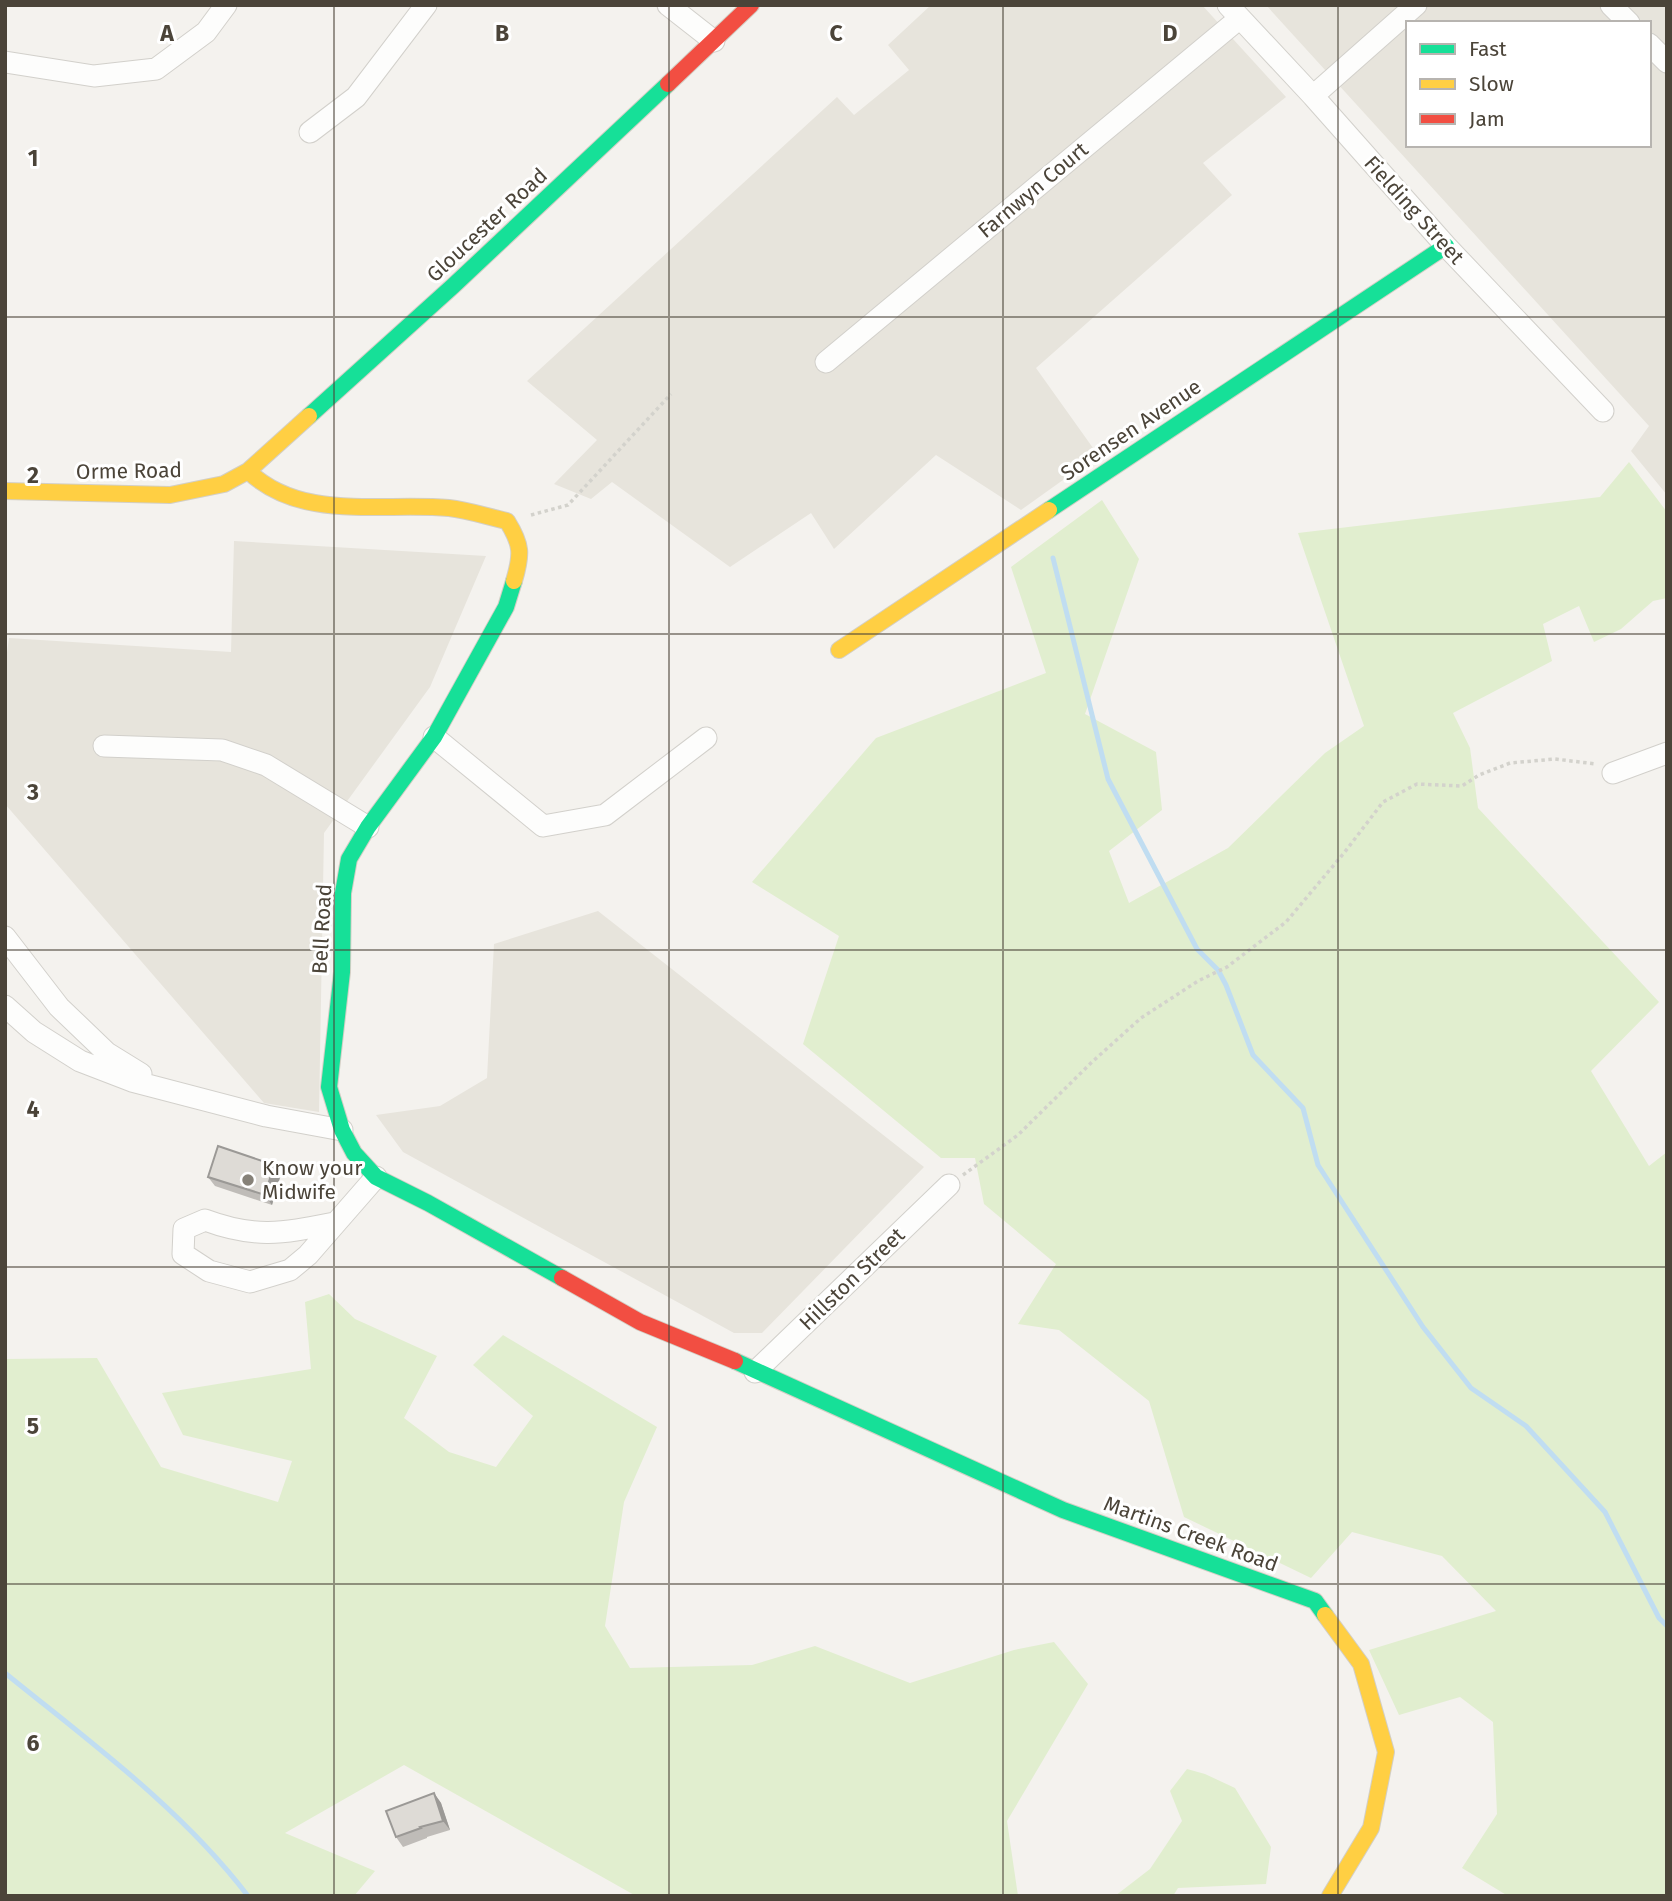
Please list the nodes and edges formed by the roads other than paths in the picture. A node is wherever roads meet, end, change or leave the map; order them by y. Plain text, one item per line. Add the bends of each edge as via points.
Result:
1 (226, 5) edge
2 (426, 5) edge
3 (668, 5) edge
4 (751, 5) edge
5 (1416, 5) edge
6 (1611, 5) edge
7 (1234, 12) edge
8 (1627, 21) edge
9 (714, 41) junction
10 (5, 62) edge
11 (1313, 96) junction
12 (310, 132) dead end
13 (1446, 246) junction
14 (826, 362) dead end
15 (1603, 411) dead end
16 (248, 471) junction
17 (5, 491) edge
18 (839, 650) dead end
19 (434, 737) junction
20 (706, 738) dead end
21 (104, 746) dead end
22 (1667, 752) edge
23 (1613, 773) road end
24 (368, 827) junction
25 (5, 937) edge
26 (5, 1006) edge
27 (167, 1089) junction
28 (342, 1130) junction
29 (376, 1177) junction
30 (949, 1185) road end
31 (334, 1223) junction
32 (755, 1372) junction
33 (1329, 1896) edge

1 - 10 street via 206,32 156,69 94,76
2 - 12 street via 356,97
3 - 9 street
4 - 9 street, Gloucester Road
5 - 11 street
6 - 8 street
7 - 11 street, Fielding Street
7 - 14 street, Farnwyn Court
9 - 16 street, Gloucester Road
11 - 13 street, Fielding Street
13 - 15 street, Fielding Street
13 - 18 street, Sorensen Avenue
16 - 17 street, Orme Road via 224,484 170,495
16 - 19 street, Bell Road via 267,490 310,504 451,508 507,522 518,538 521,558 506,607
19 - 20 street via 543,826 605,815
19 - 24 street, Bell Road
21 - 24 street via 222,750 266,765
22 - 23 street
24 - 28 street, Bell Road via 349,859 343,893 342,972 329,1087
25 - 27 street via 58,1007 107,1053
26 - 27 street via 34,1032 80,1060
27 - 28 street via 266,1116
28 - 29 street, Bell Road via 354,1153
29 - 31 street
29 - 32 street, Bell Road via 640,1322
30 - 32 street, Hillston Street
31 - 31 street via 290,1270 250,1282 209,1271 183,1254 184,1229 205,1220 229,1229 275,1234
32 - 33 street, Martins Creek Road via 1063,1510 1315,1601 1361,1664 1385,1752 1371,1828

